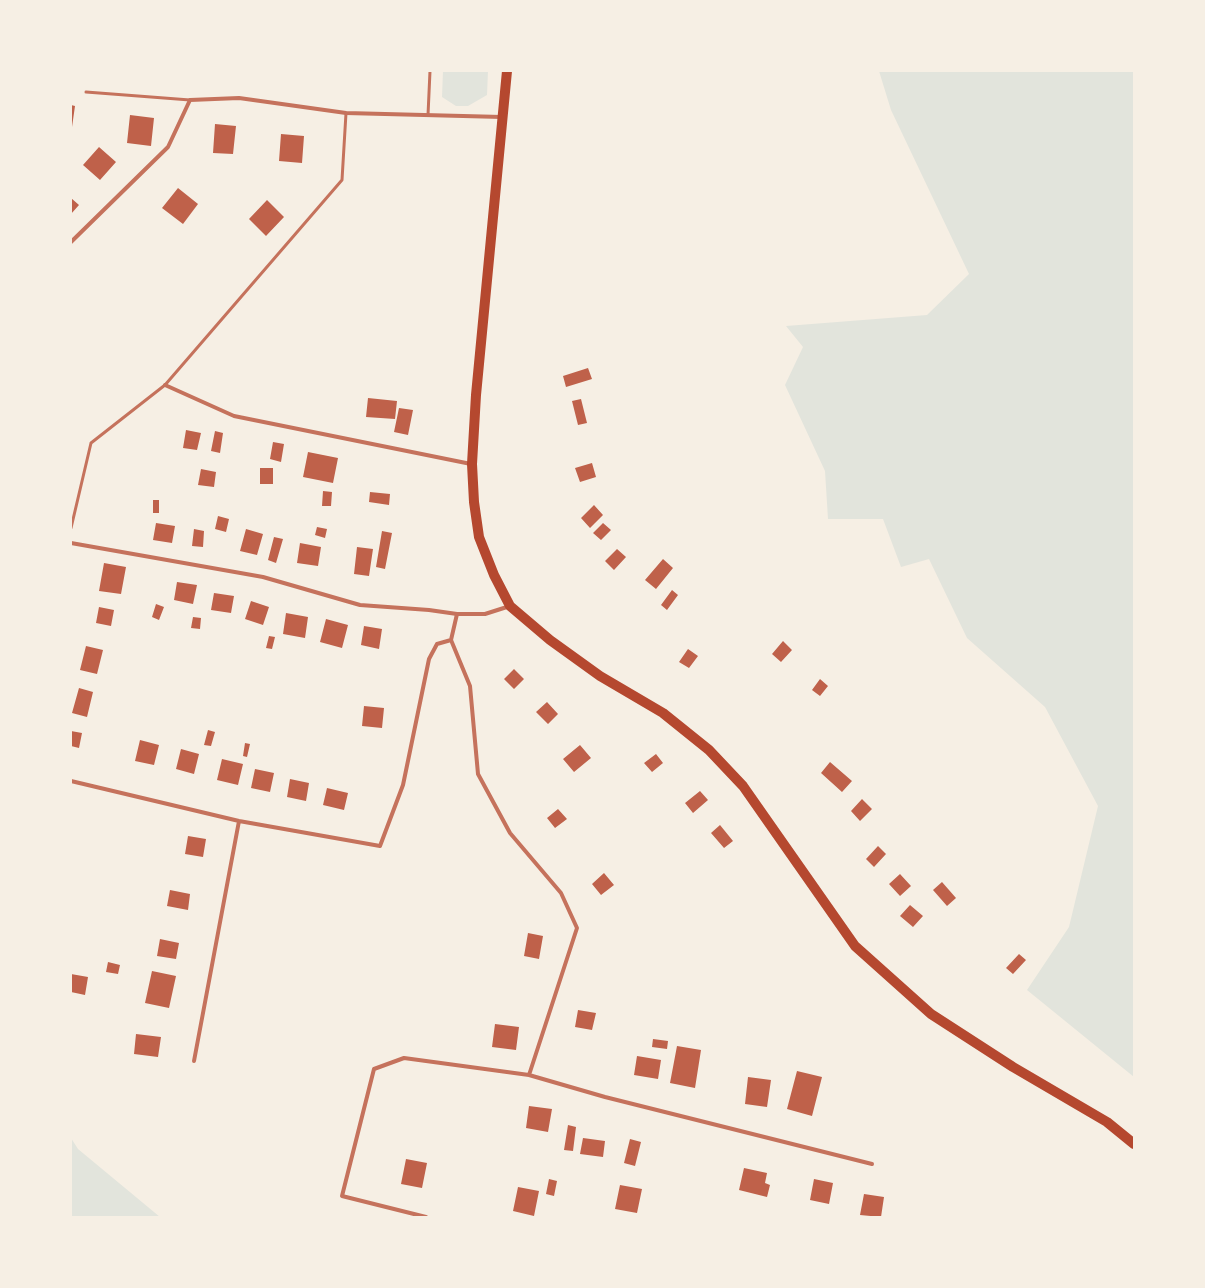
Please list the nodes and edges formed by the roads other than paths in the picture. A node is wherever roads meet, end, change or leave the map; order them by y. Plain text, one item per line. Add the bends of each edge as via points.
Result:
1 (430, 71) edge
2 (507, 71) edge
3 (86, 92) dead end
4 (190, 100) junction
5 (346, 113) junction
6 (428, 115) junction
7 (502, 116) junction
8 (71, 242) edge
9 (165, 384) junction
10 (472, 464) junction
11 (71, 528) edge
12 (71, 542) edge
13 (510, 606) junction
14 (457, 614) junction
15 (451, 640) junction
16 (71, 781) edge
17 (239, 821) junction
18 (194, 1061) dead end
19 (529, 1075) junction
20 (1134, 1144) edge
21 (872, 1164) dead end
22 (426, 1217) edge

1 - 6 lane
2 - 7 main road
3 - 4 lane
4 - 5 street via 239,98
4 - 8 street via 168,147
5 - 6 street
5 - 9 lane via 342,180
6 - 7 street
7 - 10 main road
9 - 10 street via 234,416
9 - 11 lane via 91,443
10 - 13 main road via 479,537
12 - 14 street via 263,577 360,606
13 - 14 street via 484,614
13 - 20 main road via 550,640 600,676 663,713 709,750 743,786 855,946 931,1014 1013,1067 1107,1122
14 - 15 street
15 - 17 street via 437,644 429,659 402,784 380,846
15 - 19 street via 470,686 478,774 510,833 561,893 577,928
16 - 17 street
17 - 18 street
19 - 21 street via 605,1097
19 - 22 street via 404,1058 374,1069 342,1196

